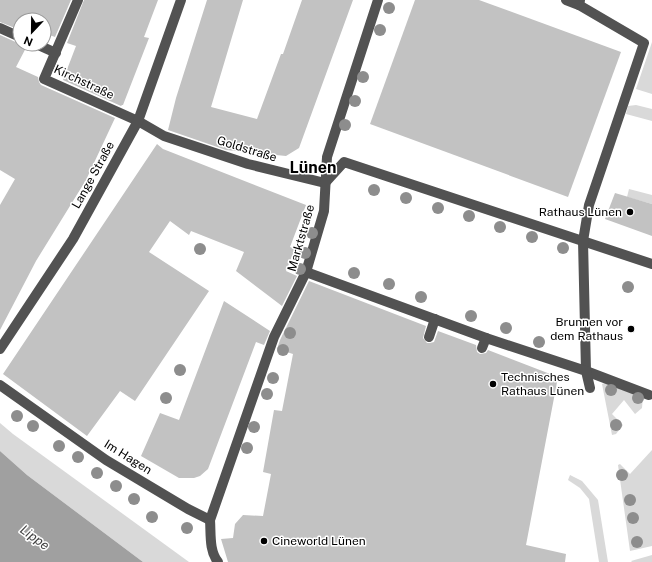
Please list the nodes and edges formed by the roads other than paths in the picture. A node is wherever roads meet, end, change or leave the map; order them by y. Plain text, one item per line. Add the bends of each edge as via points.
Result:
1 (78, 0) edge
2 (181, 0) edge
3 (378, 0) edge
4 (566, 0) edge
5 (579, 2) edge
6 (0, 28) edge
7 (12, 33) edge
8 (52, 51) edge
9 (56, 53) junction
10 (138, 120) junction
11 (325, 183) junction
12 (583, 241) junction
13 (652, 264) edge
14 (306, 272) junction
15 (435, 319) junction
16 (429, 337) dead end
17 (486, 338) junction
18 (1, 345) edge
19 (482, 348) dead end
20 (586, 371) junction
21 (0, 385) edge
22 (590, 388) dead end
23 (649, 395) dead end
24 (210, 520) junction
25 (218, 562) edge

1 - 9 street, Kirchstraße
2 - 10 street, Lange Straße
3 - 11 street, Marktstraße via 327,157
4 - 5 street
5 - 12 street via 644,43 590,205
6 - 7 street
8 - 9 street, Kirchstraße
9 - 10 street, Kirchstraße via 44,79
10 - 11 street, Goldstraße via 164,136 234,160
10 - 18 street, Lange Straße via 73,239
11 - 12 street via 344,162
11 - 14 street, Marktstraße via 324,211
12 - 13 street
12 - 20 street
14 - 15 street via 333,286 391,308
14 - 24 street, Marktstraße via 274,337
15 - 16 street
15 - 17 street
17 - 19 street
17 - 20 street
20 - 22 street
20 - 23 street
21 - 24 street, Im Hagen via 106,460
24 - 25 street via 211,544

